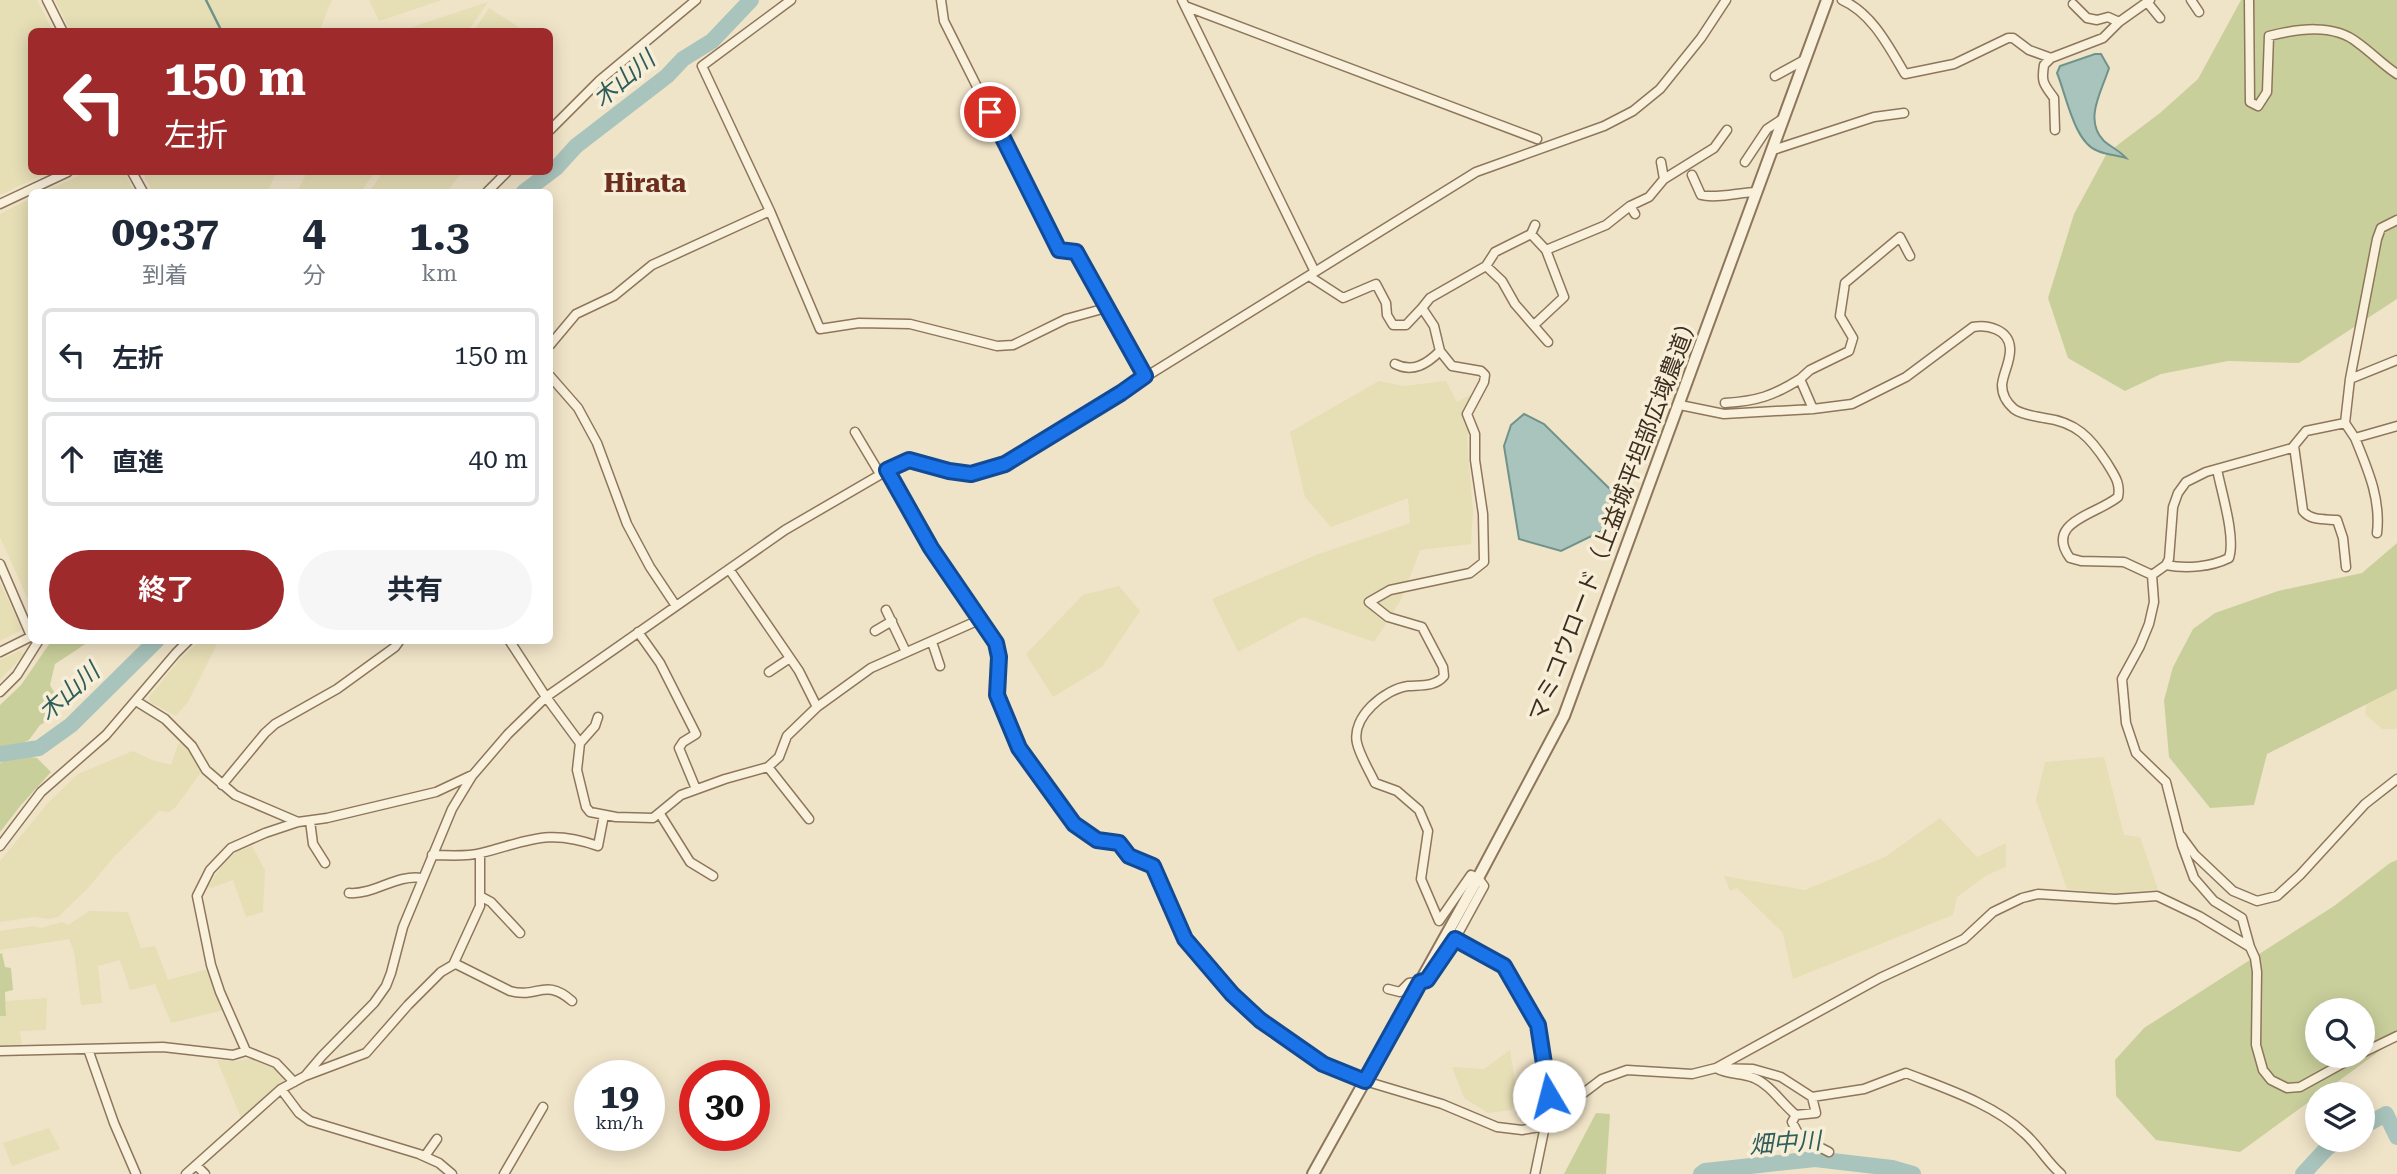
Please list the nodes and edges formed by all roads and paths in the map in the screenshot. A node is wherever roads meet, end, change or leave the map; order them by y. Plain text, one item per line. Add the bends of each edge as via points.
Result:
1 (47, 0) edge
2 (696, 0) edge
3 (792, 0) edge
4 (941, 0) edge
5 (1726, 0) edge
6 (1827, 0) edge
7 (1842, 0) edge
8 (2191, 0) edge
9 (2249, 0) edge
10 (2149, 1) edge
11 (1184, 3) edge
12 (2073, 4) dead end
13 (2199, 12) dead end
14 (2160, 18) dead end
15 (2119, 22) junction
16 (60, 28) edge
17 (2050, 58) junction
18 (1806, 60) junction
19 (2397, 74) edge
20 (1775, 76) dead end
21 (1904, 113) dead end
22 (1784, 118) junction
23 (553, 127) edge
24 (1727, 130) dead end
25 (2055, 130) dead end
26 (1537, 139) dead end
27 (1773, 150) junction
28 (1661, 162) dead end
29 (1745, 162) dead end
30 (62, 175) edge
31 (505, 175) edge
32 (1692, 175) dead end
33 (1664, 179) junction
34 (32, 189) edge
35 (490, 189) edge
36 (28, 191) edge
37 (1757, 192) junction
38 (0, 204) edge
39 (770, 211) junction
40 (2397, 220) edge
41 (1546, 250) junction
42 (1910, 256) dead end
43 (1486, 266) junction
44 (1312, 274) junction
45 (1106, 308) junction
46 (1422, 308) junction
47 (1534, 325) junction
48 (553, 341) edge
49 (1548, 342) dead end
50 (1440, 351) junction
51 (2397, 360) edge
52 (1395, 364) dead end
53 (1145, 376) junction
54 (553, 379) edge
55 (1800, 379) junction
56 (2350, 379) junction
57 (1725, 403) dead end
58 (1680, 405) junction
59 (1813, 409) junction
60 (2346, 423) junction
61 (2397, 426) edge
62 (855, 432) dead end
63 (2355, 438) junction
64 (2294, 446) junction
65 (2217, 469) junction
66 (883, 472) junction
67 (2378, 533) dead end
68 (0, 564) edge
69 (2166, 565) junction
70 (2346, 567) dead end
71 (729, 569) junction
72 (2152, 575) junction
73 (676, 606) junction
74 (886, 610) dead end
75 (979, 620) junction
76 (892, 621) junction
77 (28, 624) edge
78 (875, 631) dead end
79 (638, 632) junction
80 (28, 642) edge
81 (932, 642) junction
82 (32, 644) edge
83 (186, 644) edge
84 (397, 644) edge
85 (512, 644) edge
86 (0, 652) edge
87 (906, 652) junction
88 (790, 658) junction
89 (940, 666) dead end
90 (769, 672) dead end
91 (0, 692) edge
92 (546, 697) junction
93 (136, 701) junction
94 (817, 707) junction
95 (598, 717) dead end
96 (580, 743) junction
97 (768, 767) junction
98 (472, 776) junction
99 (2397, 779) edge
100 (222, 785) junction
101 (696, 789) junction
102 (660, 814) junction
103 (604, 815) junction
104 (809, 819) dead end
105 (310, 821) junction
106 (298, 822) junction
107 (2179, 834) junction
108 (0, 845) edge
109 (480, 853) junction
110 (432, 855) junction
111 (325, 863) dead end
112 (713, 876) dead end
113 (422, 878) junction
114 (1478, 878) junction
115 (349, 893) dead end
116 (480, 896) junction
117 (520, 933) dead end
118 (1455, 939) junction
119 (2250, 947) junction
120 (454, 963) junction
121 (1420, 982) junction
122 (1388, 989) dead end
123 (572, 1001) dead end
124 (2397, 1036) edge
125 (2375, 1047) edge
126 (88, 1049) junction
127 (0, 1051) edge
128 (246, 1051) junction
129 (1716, 1068) junction
130 (2334, 1068) edge
131 (305, 1076) junction
132 (1365, 1081) junction
133 (294, 1082) junction
134 (281, 1089) junction
135 (1812, 1097) junction
136 (1569, 1103) junction
137 (543, 1107) dead end
138 (1796, 1115) junction
139 (1545, 1126) junction
140 (438, 1139) dead end
141 (1829, 1153) dead end
142 (425, 1157) junction
143 (196, 1166) junction
144 (136, 1174) edge
145 (186, 1174) edge
146 (205, 1174) edge
147 (452, 1174) edge
148 (504, 1174) edge
149 (1312, 1174) edge
150 (1535, 1174) edge
151 (2061, 1174) edge

1 - 16 street
2 - 23 street via 600,80
3 - 39 street via 702,66
4 - 45 street via 944,21 1059,250 1076,252
5 - 44 street via 1660,89 1633,111 1476,172
6 - 18 street, マミコウロード（上益城平坦部広域農道）
7 - 17 street via 1855,5 1885,40 1905,74 1954,64 2008,37
8 - 13 street
9 - 19 street via 2250,102 2258,106 2267,92 2269,36 2295,30 2339,31
10 - 14 street
10 - 15 street
11 - 26 street
11 - 44 street
12 - 15 street via 2091,20 2108,16
15 - 17 street via 2103,37
17 - 25 street via 2044,65 2043,82 2054,98
18 - 20 street
18 - 22 street, マミコウロード（上益城平坦部広域農道）
21 - 27 street via 1874,117
22 - 27 street, マミコウロード（上益城平坦部広域農道）
22 - 29 street via 1767,129
24 - 33 street via 1714,148
27 - 37 street, マミコウロード（上益城平坦部広域農道）
28 - 33 street
30 - 34 street
31 - 35 street
32 - 37 street via 1701,195 1708,197
33 - 41 street via 1633,210
36 - 38 street
37 - 58 street, マミコウロード（上益城平坦部広域農道）
39 - 45 street via 820,330 859,323 910,324 997,346 1013,345 1066,319
39 - 48 street via 652,265 614,296 576,314
40 - 56 street via 2381,228 2377,239
41 - 43 street via 1533,229 1495,252
41 - 47 street via 1564,297
42 - 55 street via 1900,237 1845,283 1840,316 1853,338 1849,351
43 - 46 street via 1430,298
43 - 47 street via 1503,281
44 - 46 street via 1343,298 1376,280 1393,325 1406,325
44 - 53 street
45 - 53 street
46 - 50 street via 1434,326
47 - 49 street
50 - 52 street via 1415,368
50 - 114 street via 1452,366 1485,375 1467,414 1475,433 1484,562 1470,573 1390,590 1370,602 1388,617 1422,627 1444,676 1379,698 1361,720 1356,739 1374,783 1397,791 1419,810 1428,831 1421,879 1439,921 1471,875
51 - 56 street
53 - 66 street via 1005,464 971,474 909,460
54 - 73 street via 578,408 597,443 627,524
55 - 57 street via 1775,395
55 - 59 street
56 - 60 street
58 - 59 street via 1724,414
58 - 114 street, マミコウロード（上益城平坦部広域農道） via 1564,716
59 - 72 street via 1852,404 1885,388 1973,327 1999,330 2010,347 2002,386 2005,398 2015,410 2059,420 2082,432 2118,481 2118,497 2067,526 2063,548 2070,558 2124,562
60 - 63 street
60 - 64 street via 2306,431
61 - 63 street
62 - 66 street
63 - 67 street via 2378,506
64 - 65 street
64 - 70 street via 2303,511 2313,518 2337,520
65 - 69 street via 2186,482 2178,493
65 - 69 street via 2229,528 2229,558 2180,568
66 - 71 street
66 - 75 street
68 - 77 street
69 - 72 street
71 - 73 street
71 - 88 street
72 - 107 street via 2154,601 2149,624 2122,679 2123,699 2136,754 2166,782
73 - 79 street
74 - 76 street
75 - 81 street
75 - 132 street via 996,643 997,695 1019,748 1074,824 1097,840 1119,843 1129,856 1153,866 1185,939 1260,1020 1323,1064
76 - 78 street
76 - 87 street
79 - 92 street
79 - 101 street via 660,663 696,734 679,748
80 - 86 street
81 - 87 street
81 - 89 street
82 - 91 street via 17,675
83 - 93 street
84 - 100 street via 337,689 275,724
85 - 92 street
87 - 94 street via 871,668
88 - 90 street
88 - 94 street
92 - 96 street
92 - 98 street
93 - 100 street via 180,734
93 - 108 street via 41,792
94 - 97 street via 786,736 779,757
95 - 96 street
96 - 103 street via 577,771 586,807
97 - 101 street
97 - 104 street
98 - 105 street via 436,792
98 - 110 street
99 - 107 street via 2365,804 2277,896 2257,901 2232,891
100 - 106 street via 234,795
101 - 102 street via 681,795
102 - 103 street via 646,819
102 - 112 street via 690,862
103 - 109 street via 598,846 558,835
105 - 106 street
105 - 111 street via 313,844
106 - 128 street via 231,848 210,870 197,897 211,965
107 - 119 street via 2194,878 2214,901 2242,918
109 - 110 street
109 - 116 street
110 - 113 street
113 - 115 street via 404,878 360,894
113 - 131 street via 386,986
114 - 118 street via 1484,886
114 - 121 street, マミコウロード（上益城平坦部広域農道）
116 - 117 street
116 - 120 street via 480,906
118 - 121 street via 1427,980
118 - 136 street via 1504,966 1538,1025 1549,1096
119 - 129 street via 2157,896 2115,899 2038,894 1993,912 1964,939 1880,978
119 - 130 street via 2257,972 2256,1045 2263,1070 2287,1088 2300,1087
120 - 123 street via 519,994 552,989
120 - 131 street via 408,1005 366,1053
121 - 122 street via 1409,983 1400,992
121 - 132 street, マミコウロード（上益城平坦部広域農道）
124 - 125 street
126 - 127 street
126 - 128 street via 163,1047 233,1055
126 - 144 street
128 - 133 street via 276,1063
129 - 135 street via 1753,1069 1781,1077
129 - 136 street via 1692,1074 1627,1070 1602,1079
129 - 138 street via 1752,1077
131 - 133 street
132 - 139 street via 1442,1104 1497,1127 1522,1130
132 - 149 street, マミコウロード（上益城平坦部広域農道）
133 - 134 street
134 - 142 street via 310,1121
134 - 143 street
135 - 138 street via 1816,1113
135 - 151 street via 1864,1089 1906,1073 1963,1095 2022,1130
136 - 139 street
137 - 148 street
138 - 141 street via 1792,1122 1800,1137
139 - 150 street
140 - 142 street
142 - 147 street
143 - 145 street
143 - 146 street

